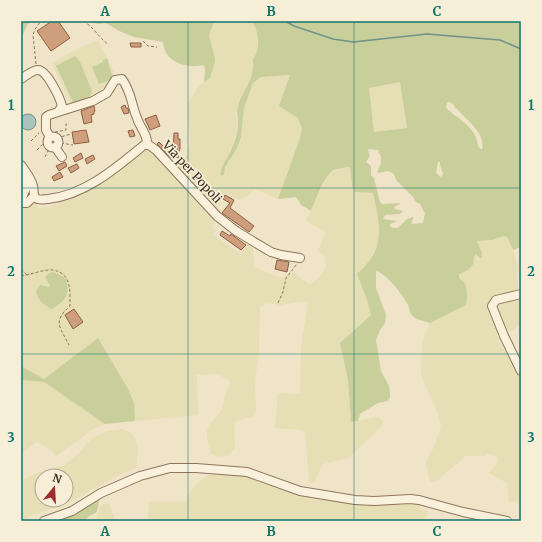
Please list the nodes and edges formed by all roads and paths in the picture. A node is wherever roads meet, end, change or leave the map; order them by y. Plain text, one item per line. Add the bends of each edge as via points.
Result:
1 (41, 21) edge
2 (83, 21) edge
3 (143, 41) dead end
4 (108, 44) dead end
5 (157, 48) dead end
6 (35, 71) junction
7 (21, 79) edge
8 (58, 112) junction
9 (67, 123) dead end
10 (71, 134) dead end
11 (52, 140) junction
12 (30, 141) dead end
13 (73, 145) dead end
14 (147, 145) junction
15 (37, 150) dead end
16 (62, 156) dead end
17 (45, 157) dead end
18 (21, 165) edge
19 (21, 177) edge
20 (34, 196) junction
21 (22, 203) edge
22 (300, 258) joint
23 (21, 270) edge
24 (27, 275) junction
25 (21, 276) edge
26 (521, 294) edge
27 (278, 303) dead end
28 (69, 345) dead end
29 (521, 371) edge
30 (44, 521) edge
31 (507, 521) edge

1 - 6 path via 33,35
2 - 4 path
3 - 5 path via 148,46
6 - 7 street
6 - 8 street via 39,70 46,74 62,106
8 - 11 street via 46,118
8 - 14 street via 93,101 107,93 115,80 122,79 132,99 136,117 146,135
9 - 11 path via 66,130 54,132
10 - 11 path
11 - 12 path
11 - 13 path
11 - 15 path via 45,142
11 - 16 street
11 - 17 path
14 - 20 street, Via per Popoli via 114,170 70,194 40,200
14 - 22 street, Via per Popoli via 156,150 225,222 271,252
18 - 20 street via 31,180
19 - 21 street via 26,185
20 - 21 street via 30,201
22 - 27 path via 286,278
23 - 24 path
24 - 25 path
24 - 28 path via 53,270 68,280 70,306 58,321
26 - 29 street via 496,300 492,306
30 - 31 street via 72,511 101,493 140,476 170,468 247,472 300,491 368,501 419,500

